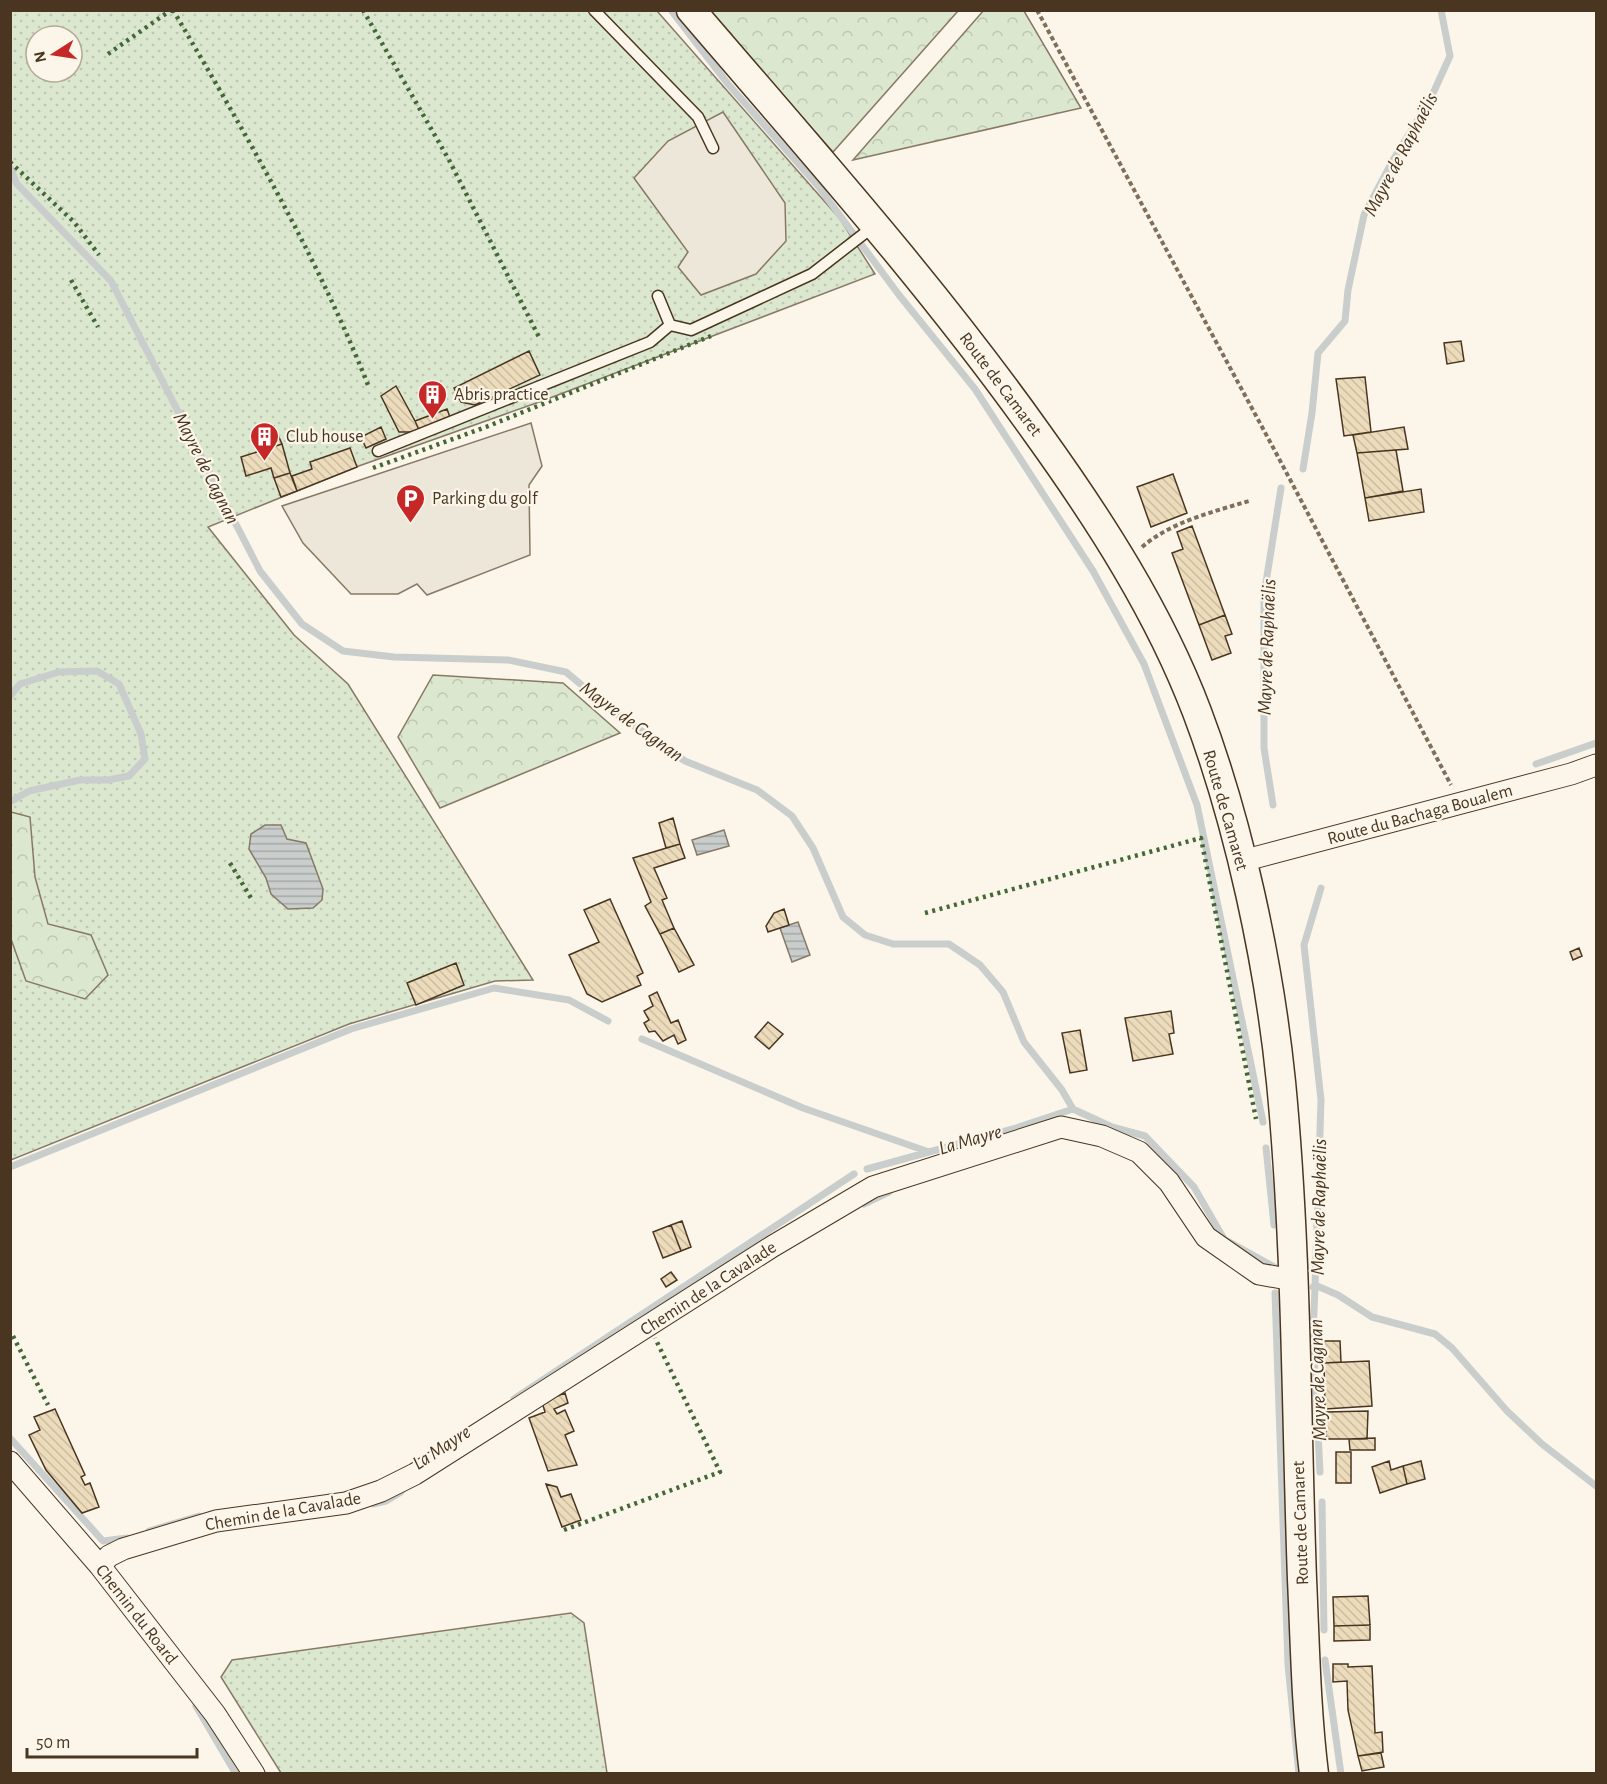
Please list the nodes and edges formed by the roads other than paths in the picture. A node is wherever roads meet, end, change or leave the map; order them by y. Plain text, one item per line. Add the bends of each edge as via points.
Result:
1 (594, 10) edge
2 (692, 10) edge
3 (713, 148) dead end
4 (876, 224) junction
5 (658, 296) dead end
6 (670, 326) junction
7 (378, 451) dead end
8 (1596, 765) edge
9 (1242, 861) junction
10 (1292, 1266) junction
11 (10, 1462) edge
12 (100, 1566) junction
13 (254, 1773) edge
14 (1314, 1773) edge

1 - 3 lane via 698,117
2 - 4 main road, Route de Camaret
4 - 6 lane via 812,274 691,330
4 - 9 main road, Route de Camaret via 988,364 1068,476 1123,564 1196,710
5 - 6 lane
6 - 7 lane via 650,342
8 - 9 street, Route du Bachaga Boualem
9 - 10 main road, Route de Camaret via 1276,1043 1286,1133
10 - 12 street, Chemin de la Cavalade via 1259,1274 1206,1237 1169,1182 1139,1152 1102,1136 1061,1127 873,1187 773,1246 416,1474 381,1491 346,1503 216,1521 123,1549
10 - 14 main road, Route de Camaret via 1307,1700
11 - 12 street, Chemin du Roard
12 - 13 street, Chemin du Roard via 215,1714

